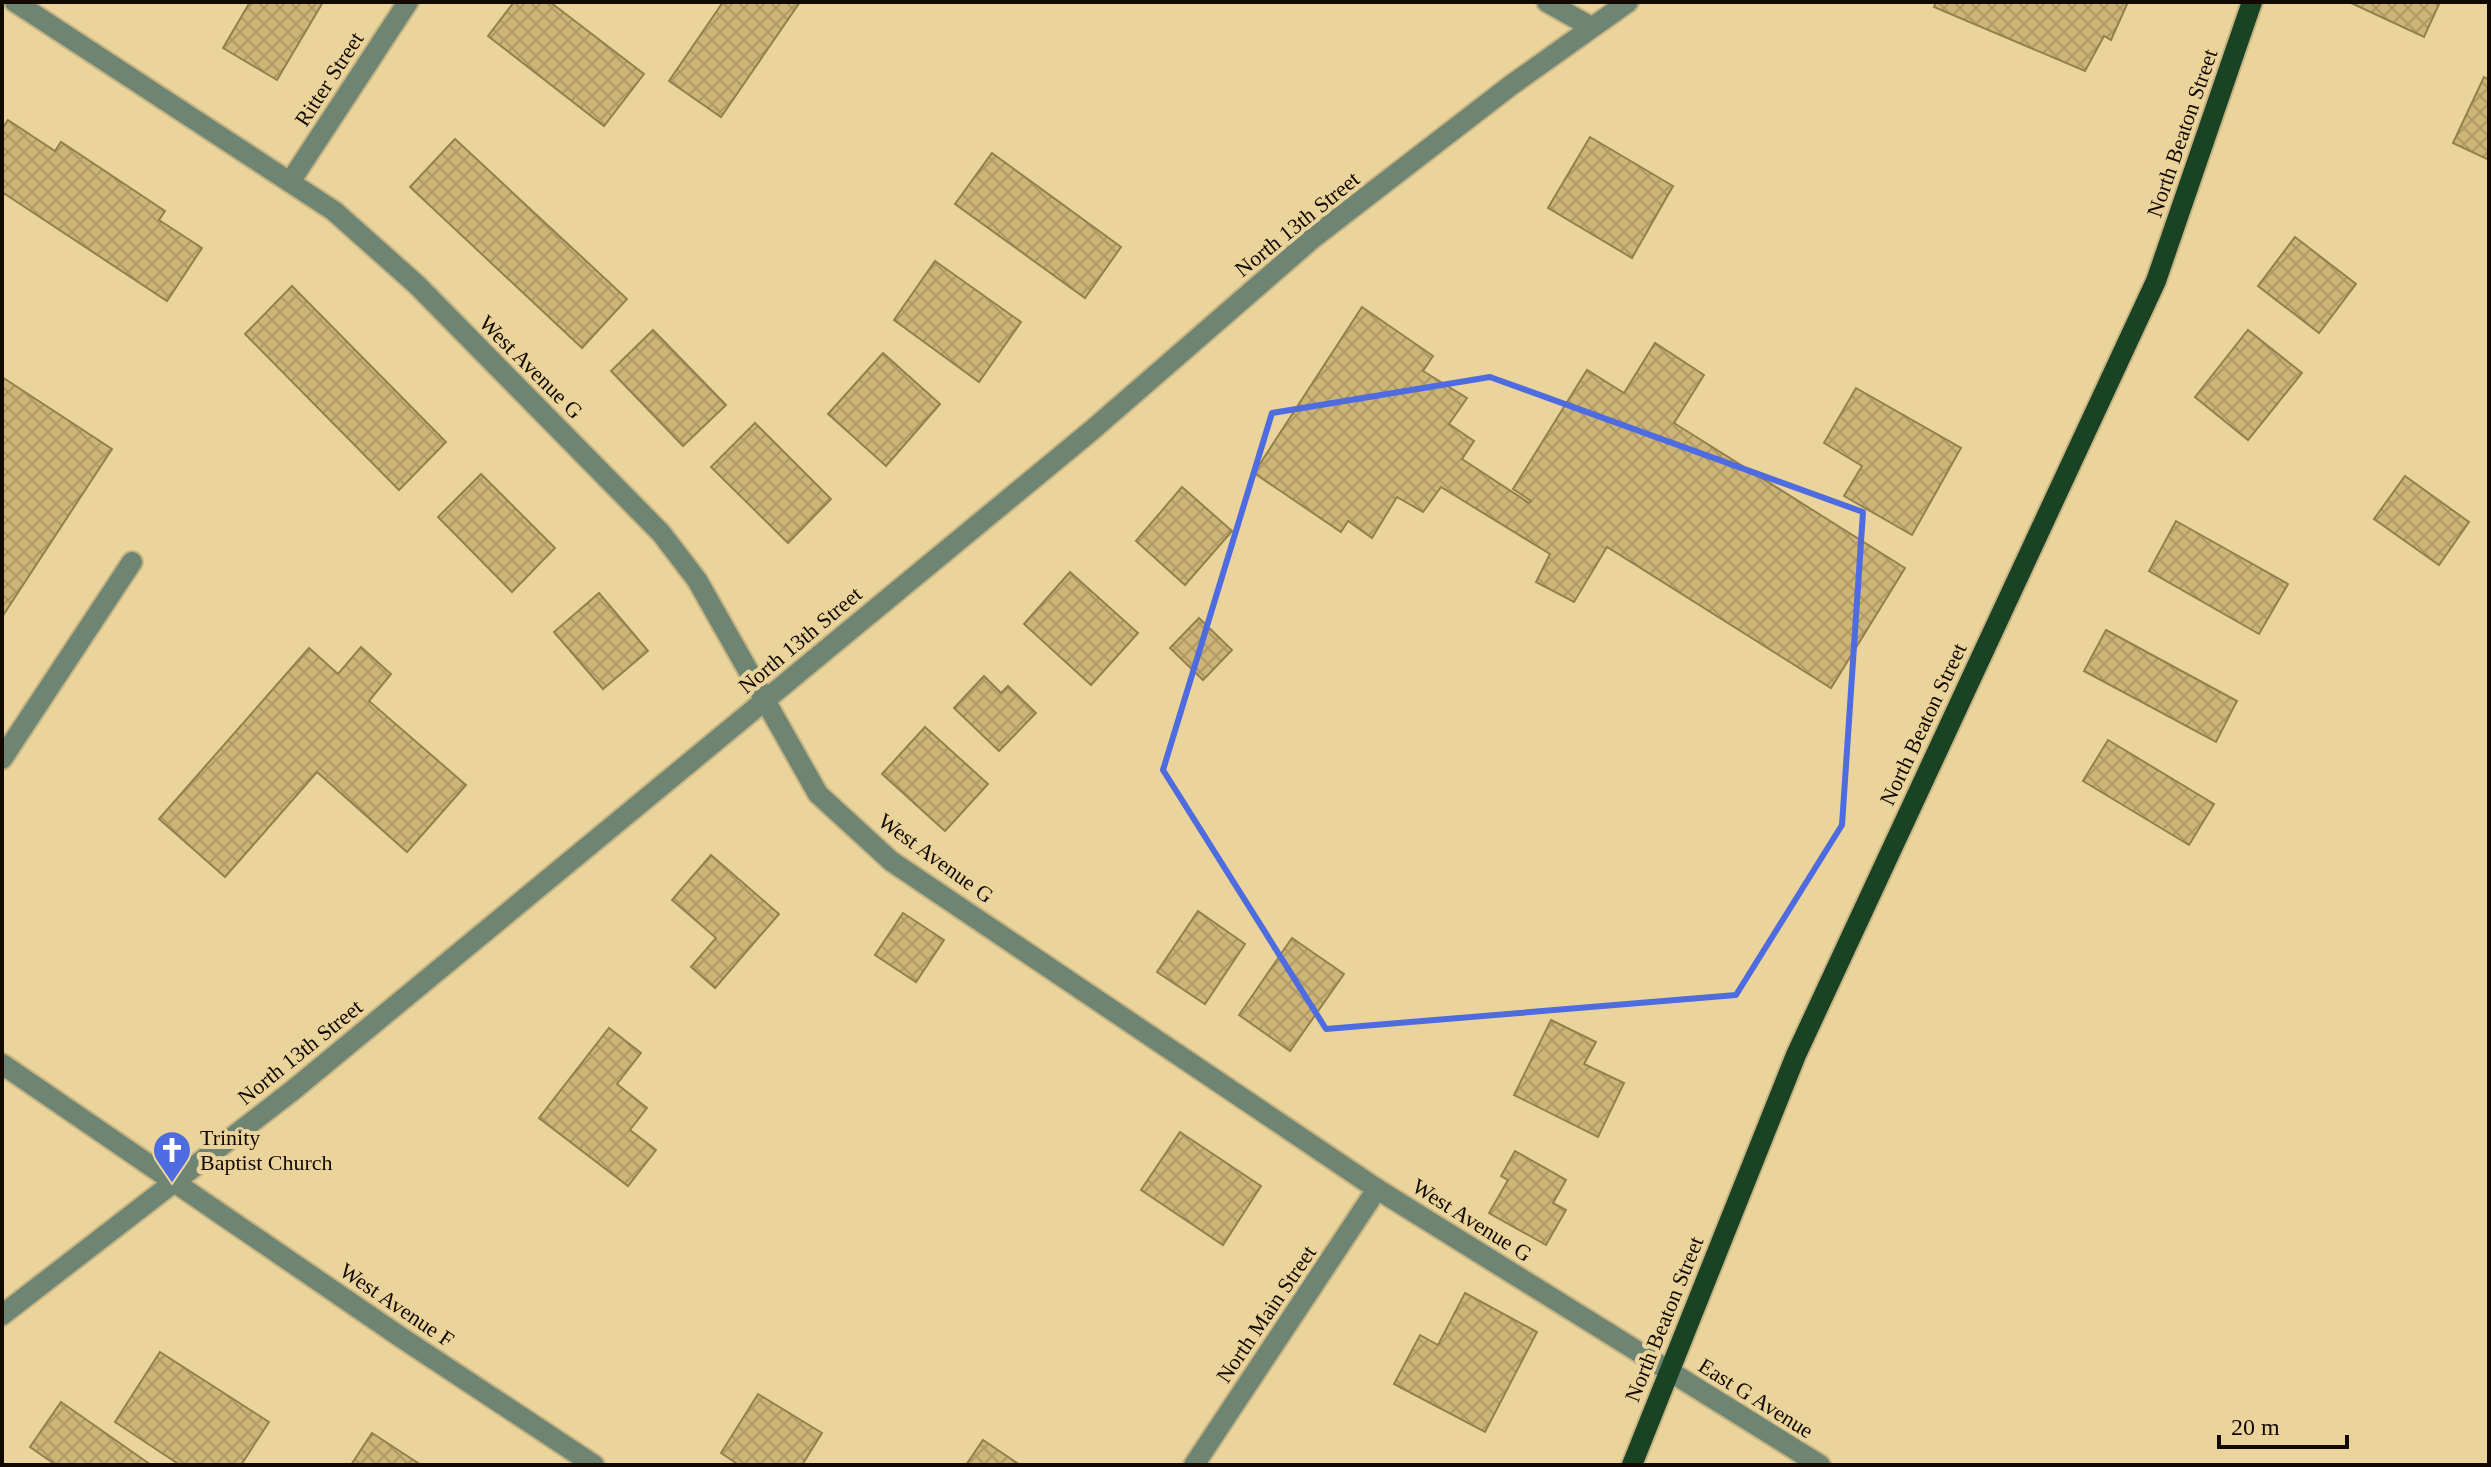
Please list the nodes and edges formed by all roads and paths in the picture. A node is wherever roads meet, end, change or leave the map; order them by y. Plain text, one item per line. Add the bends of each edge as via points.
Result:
1 (15, 2) edge
2 (408, 2) edge
3 (1547, 2) edge
4 (1628, 2) edge
5 (2252, 2) edge
6 (1591, 27) junction
7 (290, 182) junction
8 (132, 562) dead end
9 (764, 701) junction
10 (2, 759) edge
11 (2, 1064) edge
12 (175, 1181) junction
13 (1377, 1189) junction
14 (2, 1315) edge
15 (1668, 1372) junction
16 (594, 1465) edge
17 (1194, 1465) edge
18 (1632, 1465) edge
19 (1820, 1465) edge

1 - 7 street, West Avenue G
2 - 7 street, Ritter Street
3 - 6 street
4 - 6 street, North 13th Street
5 - 15 main road, North Beaton Street via 2156,281 1796,1055
6 - 9 street, North 13th Street via 1313,238 1091,431
7 - 9 street, West Avenue G via 334,211 417,285 661,533 697,580
8 - 10 street
9 - 12 street, North 13th Street via 292,1091
9 - 13 street, West Avenue G via 818,794 891,861
11 - 12 street, West Avenue F
12 - 14 street, North 13th Street
12 - 16 street, West Avenue F
13 - 15 street, West Avenue G
13 - 17 street, North Main Street
15 - 18 main road, North Beaton Street
15 - 19 street, East G Avenue

